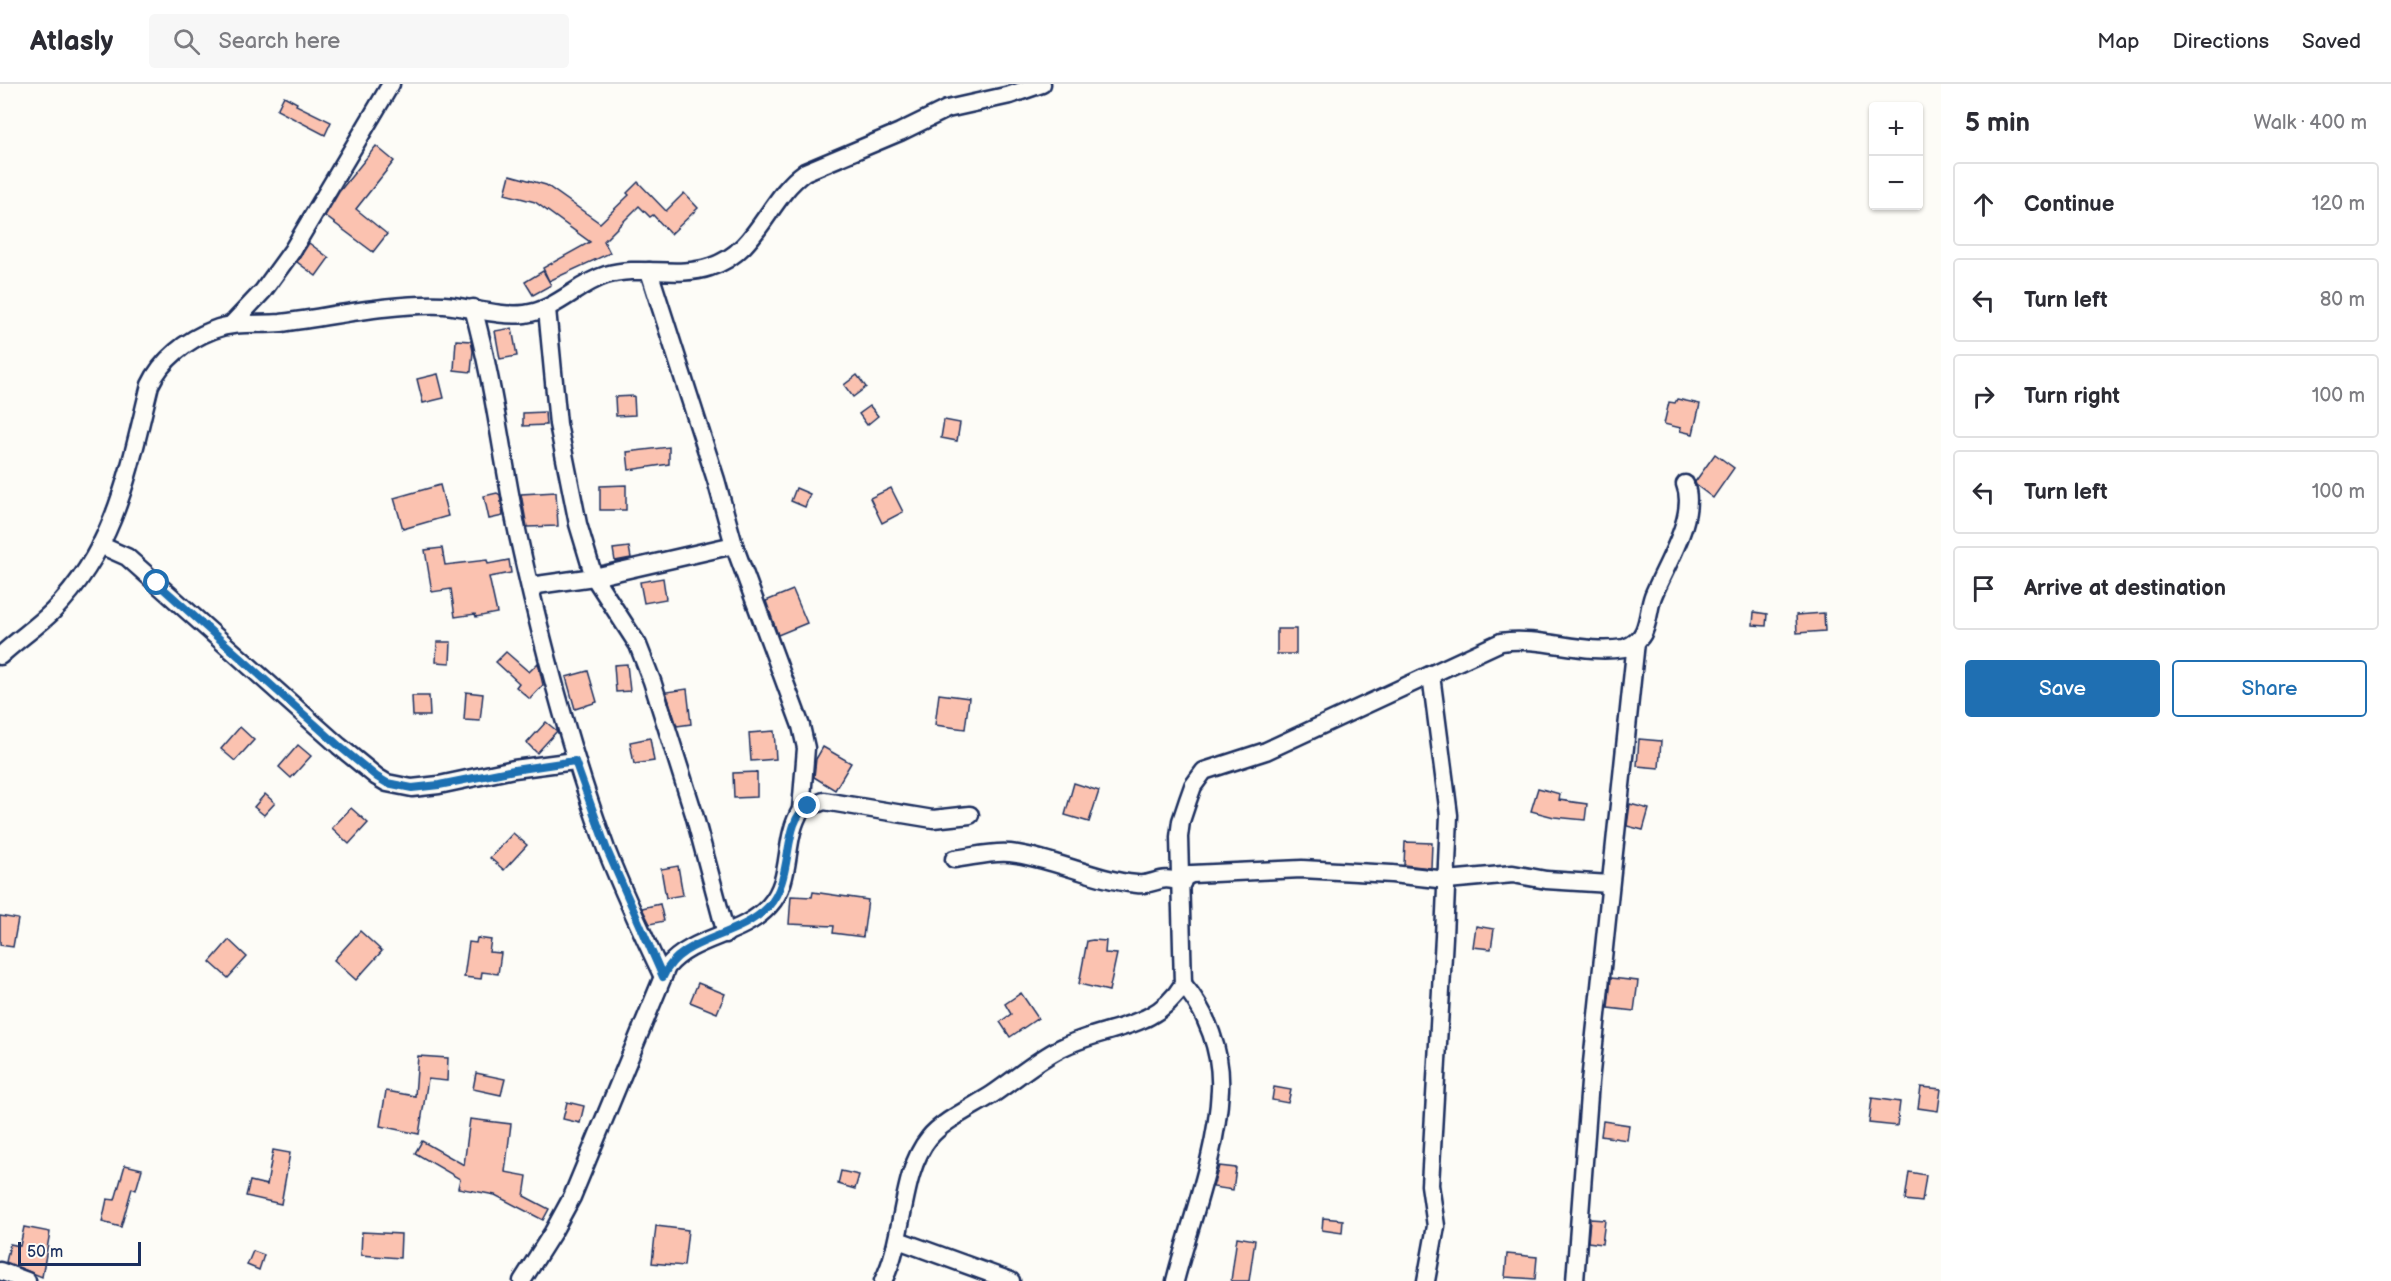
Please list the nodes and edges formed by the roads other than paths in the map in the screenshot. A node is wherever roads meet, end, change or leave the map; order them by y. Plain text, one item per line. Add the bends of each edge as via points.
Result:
1 (391, 84) edge
2 (1042, 84) edge
3 (649, 271) junction
4 (473, 308) junction
5 (547, 309) junction
6 (232, 324) junction
7 (1685, 484) dead end
8 (100, 545) junction
9 (734, 545) junction
10 (594, 576) junction
11 (530, 586) junction
12 (1636, 642) junction
13 (0, 656) edge
14 (1431, 675) junction
15 (575, 761) junction
16 (801, 810) junction
17 (970, 815) dead end
18 (954, 859) dead end
19 (1447, 879) junction
20 (1182, 882) junction
21 (1610, 884) junction
22 (726, 933) junction
23 (663, 977) junction
24 (1184, 984) junction
25 (898, 1240) junction
26 (0, 1271) edge
27 (27, 1281) edge
28 (522, 1281) edge
29 (883, 1281) edge
30 (1011, 1281) edge
31 (1175, 1281) edge
32 (1426, 1281) edge
33 (1575, 1281) edge

1 - 6 street via 292,251
2 - 3 street via 947,109 805,172 794,180 753,236 723,262 707,268
3 - 5 street via 607,275
3 - 9 street
4 - 5 street via 507,314
4 - 6 street via 407,306 278,323
4 - 11 street via 487,356
5 - 10 street via 562,455
6 - 8 street via 192,340 162,363 155,374 126,486
7 - 12 street via 1688,506 1680,534 1654,595 1644,631
8 - 13 street via 86,570 53,610
8 - 15 street via 127,557 339,746 387,783 412,788 430,786
9 - 10 street
9 - 16 street via 801,726 806,748
10 - 11 street
10 - 22 street via 638,645 652,681
11 - 15 street
12 - 14 street via 1625,648 1609,648 1508,641
12 - 21 street
14 - 19 street via 1449,815
14 - 20 street via 1266,751 1204,771 1193,786 1181,821 1178,854
15 - 23 street via 607,850
16 - 17 street via 824,801 933,819
16 - 22 street via 790,838 786,873 776,896 757,917
18 - 20 street via 1007,853 1136,884 1168,878
19 - 20 street via 1302,868 1200,873 1188,875
19 - 21 street via 1513,874
19 - 32 street via 1430,1185 1436,1226
20 - 24 street
21 - 33 street
22 - 23 street via 684,951 667,967
23 - 28 street via 572,1197
24 - 25 street via 1176,997 1155,1015 1060,1048 929,1136 913,1171
24 - 31 street via 1205,1016 1218,1062 1220,1088 1204,1179
25 - 29 street
25 - 30 street
26 - 27 street

